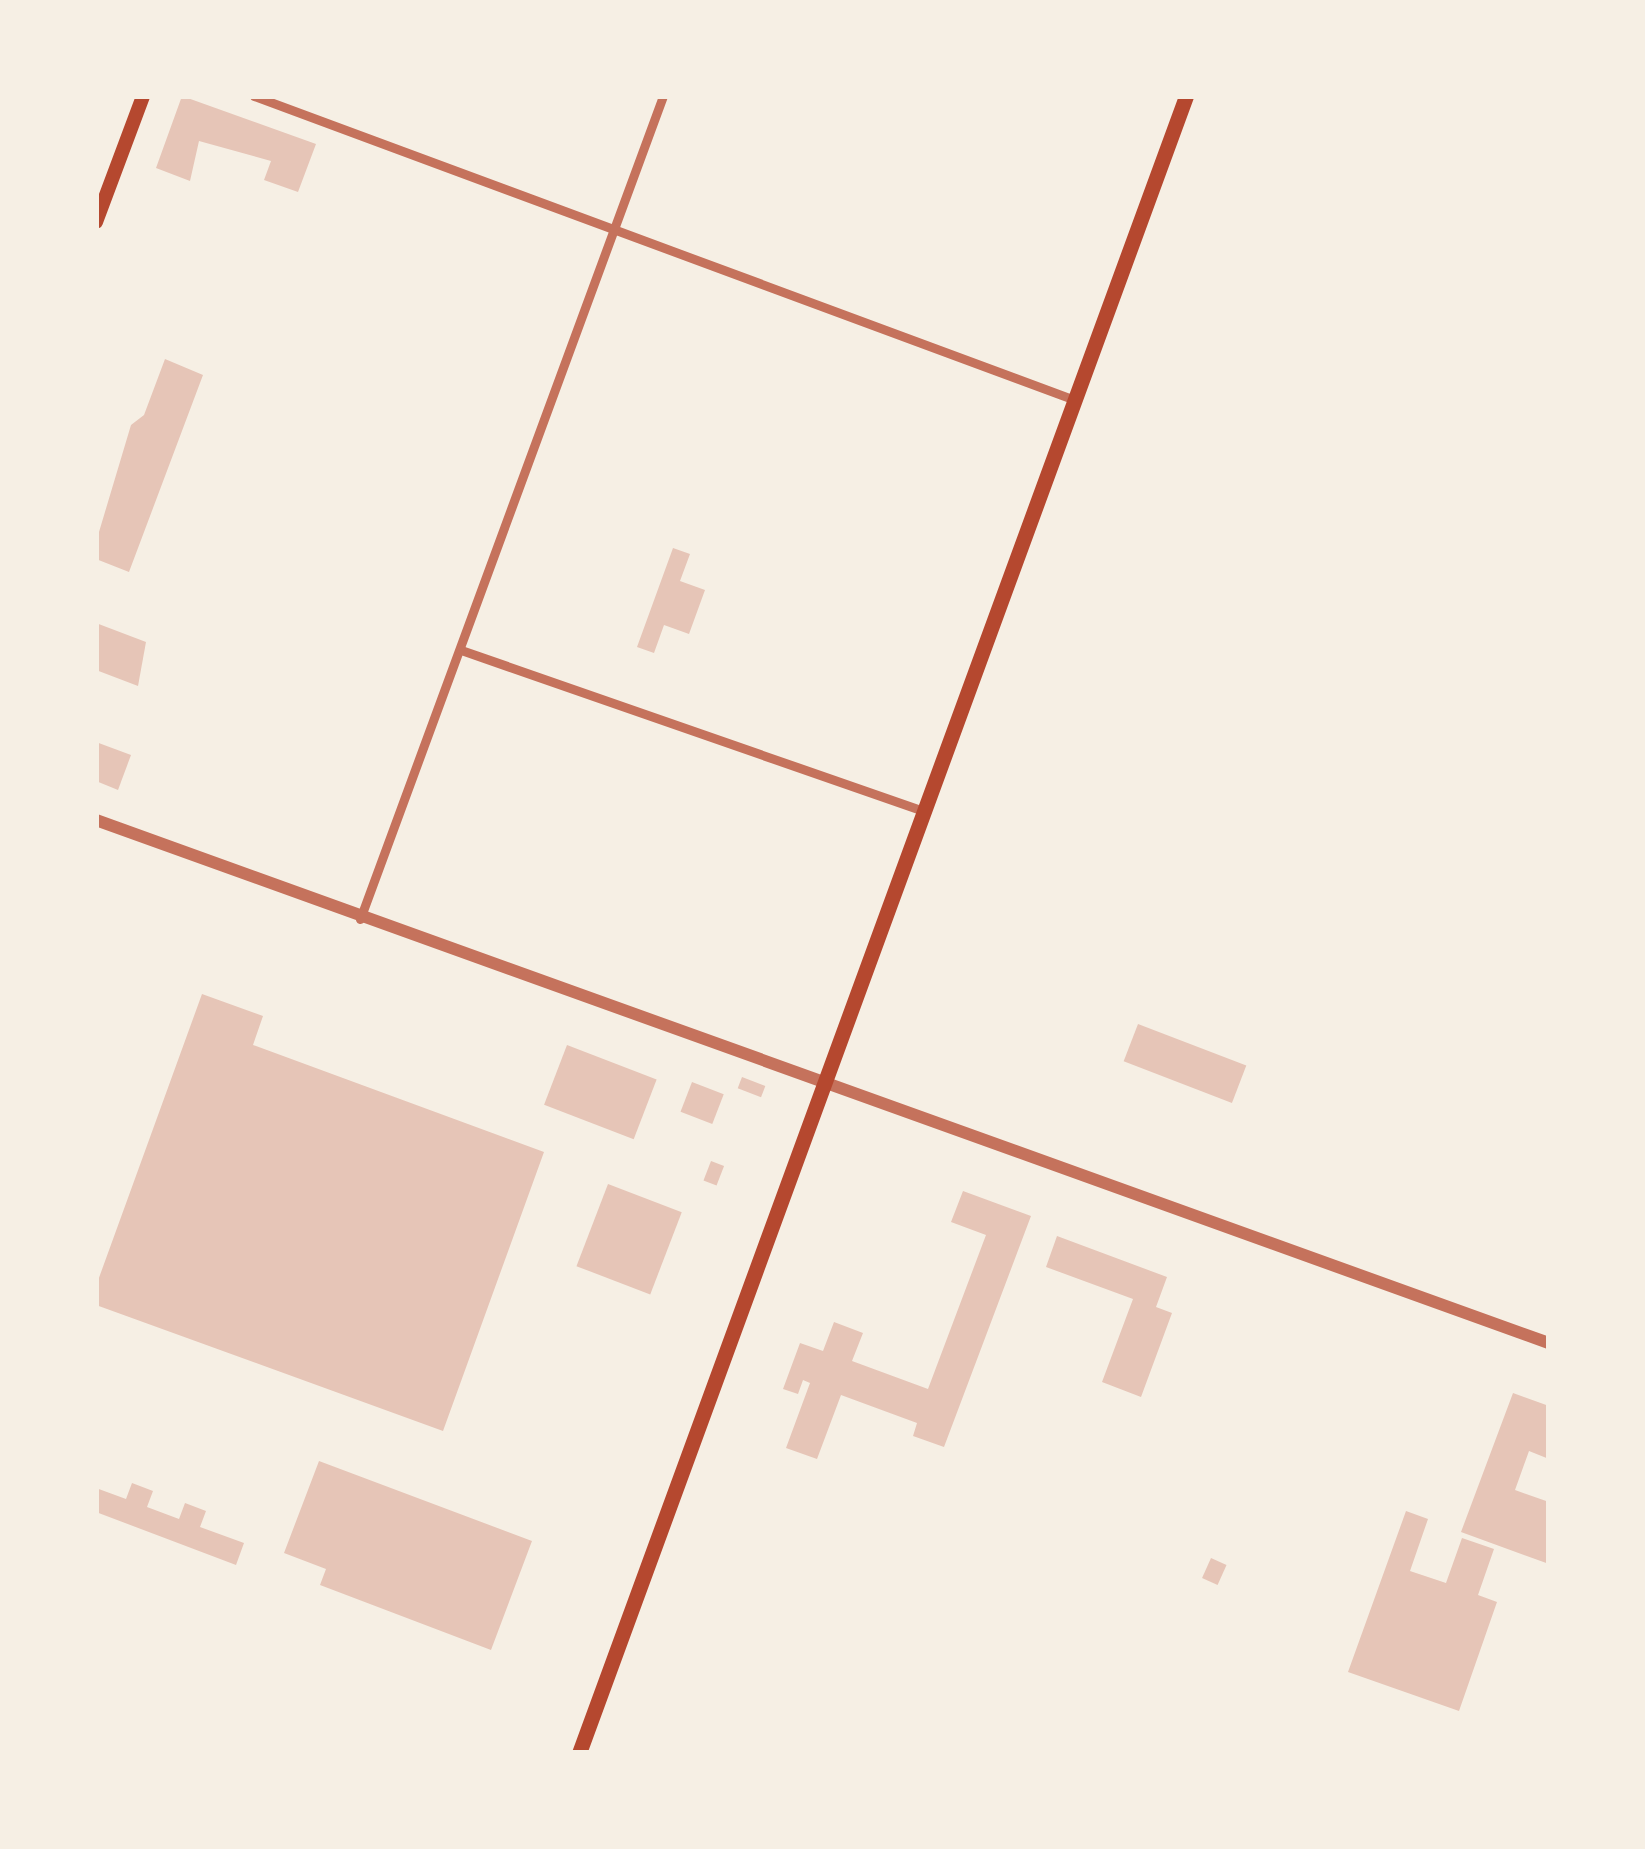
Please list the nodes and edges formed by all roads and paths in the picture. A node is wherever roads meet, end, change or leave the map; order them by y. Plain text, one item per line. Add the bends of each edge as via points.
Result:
1 (143, 96) edge
2 (254, 96) edge
3 (662, 96) edge
4 (1186, 96) edge
5 (96, 222) edge
6 (616, 230) junction
7 (1075, 400) junction
8 (461, 650) junction
9 (923, 811) junction
10 (96, 820) edge
11 (360, 919) junction
12 (823, 1085) junction
13 (1549, 1343) edge
14 (579, 1753) edge

1 - 5 main road
2 - 6 street
3 - 6 street
4 - 7 main road
6 - 7 street
6 - 8 street
7 - 9 main road
8 - 9 street
8 - 11 street
9 - 12 main road
10 - 11 street
11 - 12 street
12 - 13 street
12 - 14 main road

